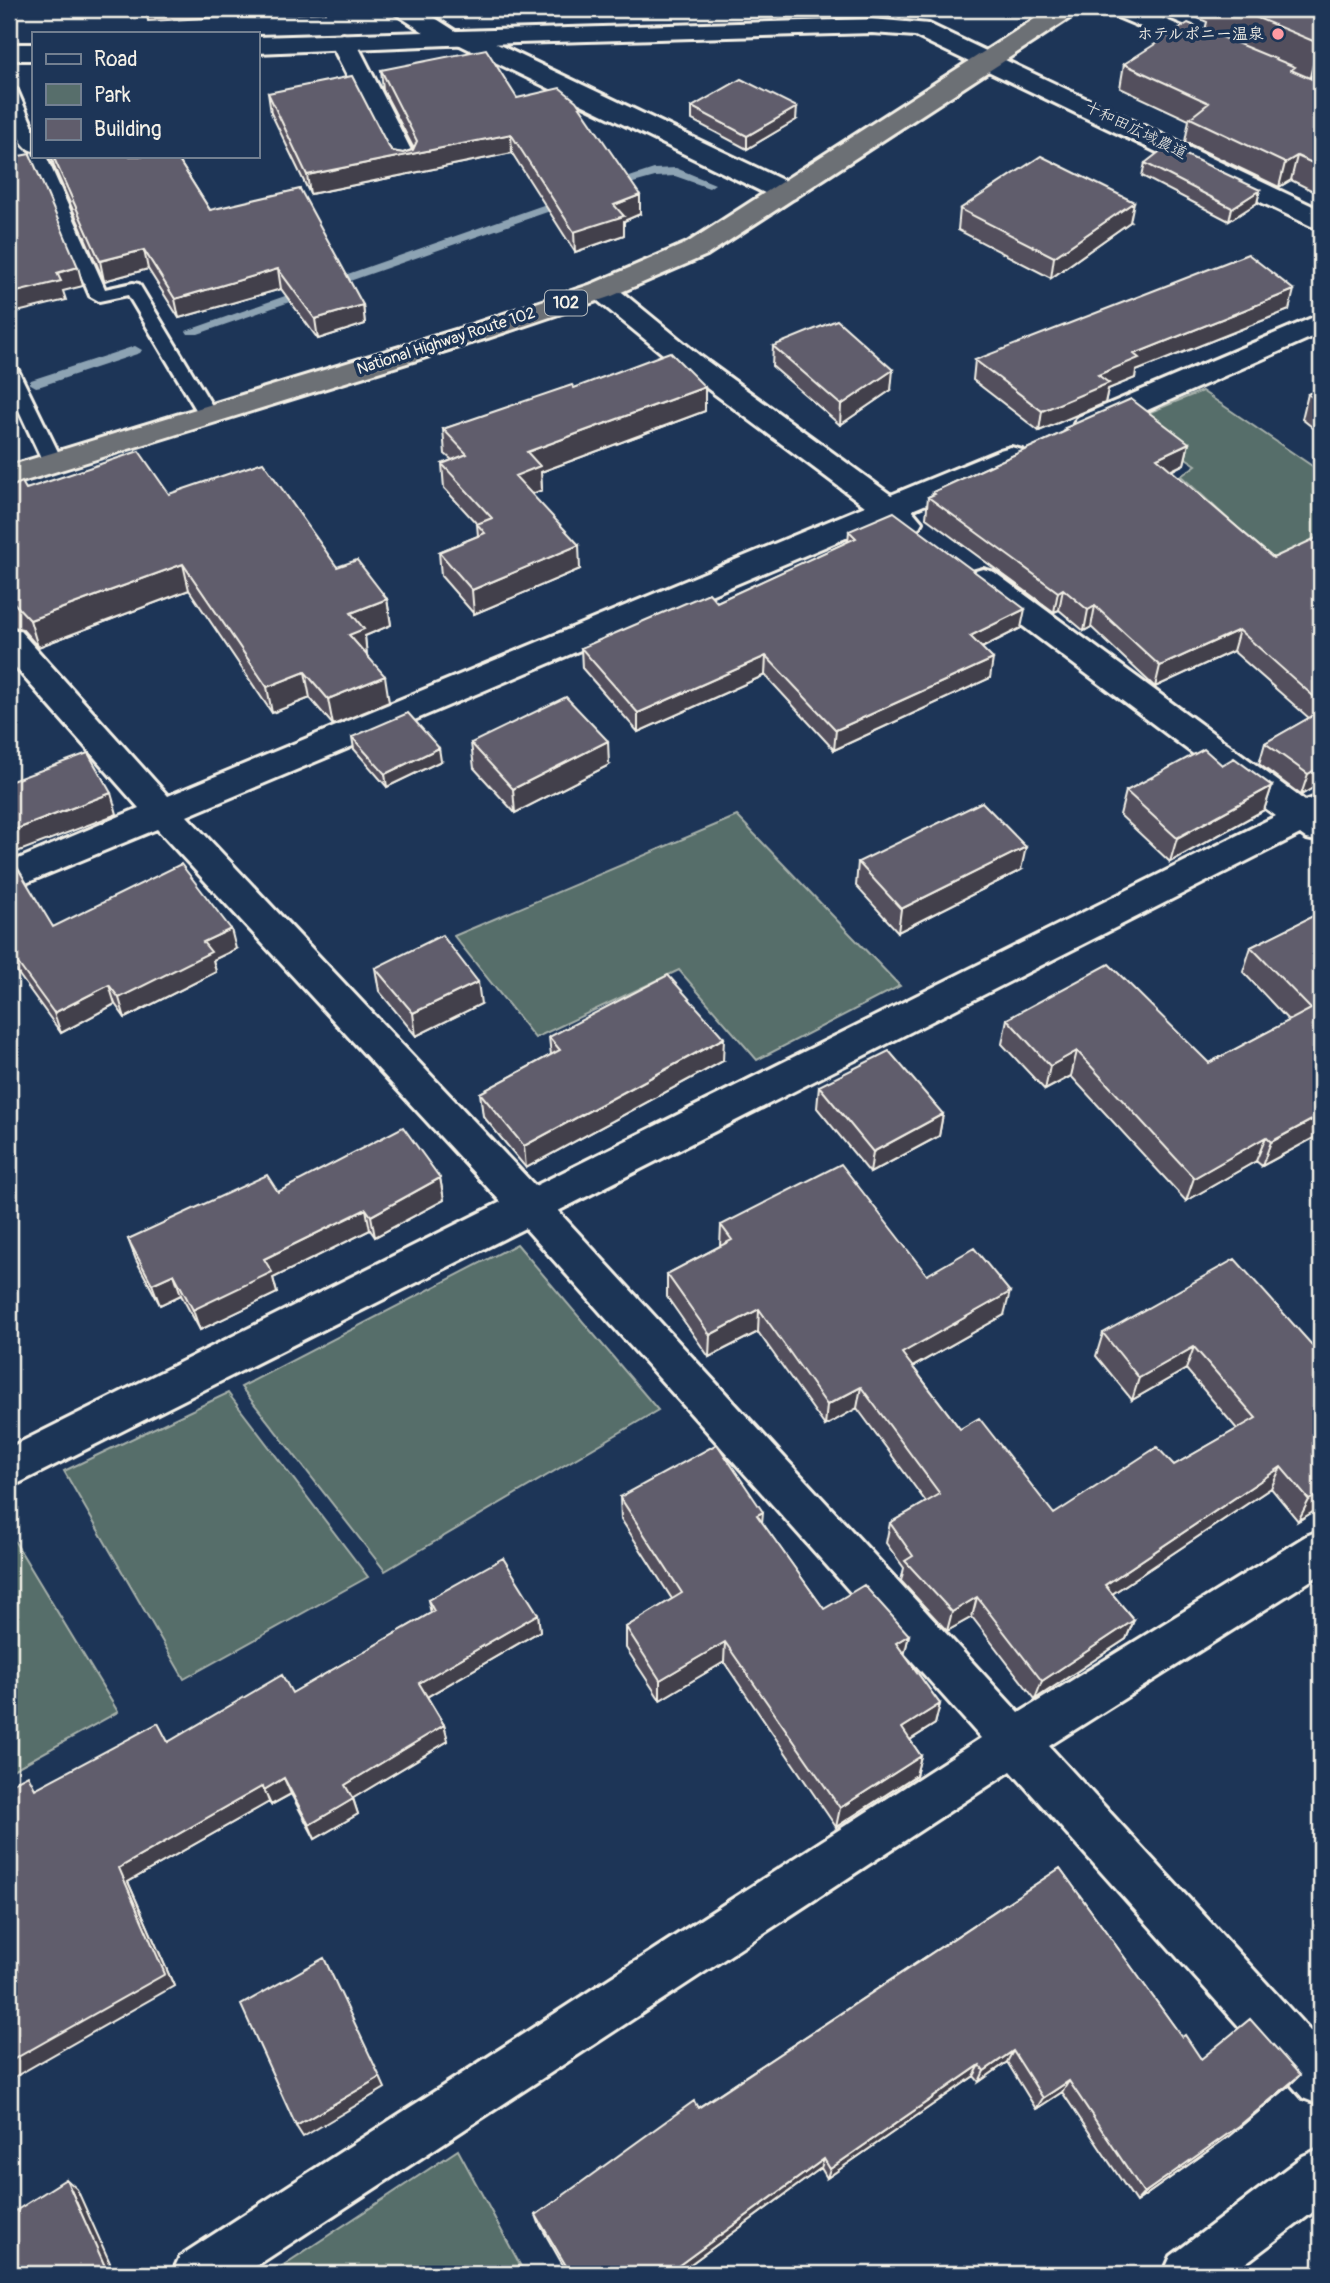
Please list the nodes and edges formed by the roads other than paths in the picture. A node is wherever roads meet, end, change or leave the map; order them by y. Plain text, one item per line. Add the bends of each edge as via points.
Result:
1 (405, 9) edge
2 (1068, 9) edge
3 (1119, 9) edge
4 (456, 37) junction
5 (343, 42) junction
6 (259, 45) edge
7 (9, 52) edge
8 (32, 52) edge
9 (987, 60) junction
10 (9, 90) edge
11 (1321, 94) edge
12 (32, 144) edge
13 (39, 158) edge
14 (404, 162) edge
15 (785, 192) junction
16 (1321, 220) edge
17 (602, 290) junction
18 (1321, 323) edge
19 (9, 370) edge
20 (208, 415) junction
21 (53, 462) junction
22 (9, 476) edge
23 (890, 509) junction
24 (933, 542) edge
25 (965, 566) edge
26 (9, 639) edge
27 (162, 813) junction
28 (1315, 819) edge
29 (9, 877) edge
30 (529, 1206) junction
31 (9, 1469) edge
32 (1321, 1550) edge
33 (1016, 1741) junction
34 (1321, 2080) edge
35 (1321, 2174) edge
36 (198, 2274) edge
37 (1189, 2274) edge

1 - 4 street
2 - 9 highway, National Highway Route 102 / 102
3 - 11 street
4 - 5 street, 十和田広域農道
4 - 9 street, 十和田広域農道 via 872,26 920,29
4 - 15 street
5 - 6 street, 十和田広域農道
5 - 14 street
7 - 8 street
9 - 15 highway, National Highway Route 102 / 102
9 - 16 street, 十和田広域農道
10 - 12 lane
13 - 20 lane via 99,296 133,288
15 - 17 highway, National Highway Route 102 / 102 via 696,249
17 - 20 highway, National Highway Route 102 / 102
17 - 23 street via 690,362
18 - 23 street
19 - 21 lane
20 - 21 highway, National Highway Route 102 / 102
21 - 22 highway, National Highway Route 102 / 102
23 - 24 street
23 - 27 street
25 - 28 street
26 - 27 street
27 - 29 street
27 - 30 street
28 - 30 street
30 - 31 street
30 - 33 street
32 - 33 street
33 - 34 street
33 - 36 street
35 - 37 street

